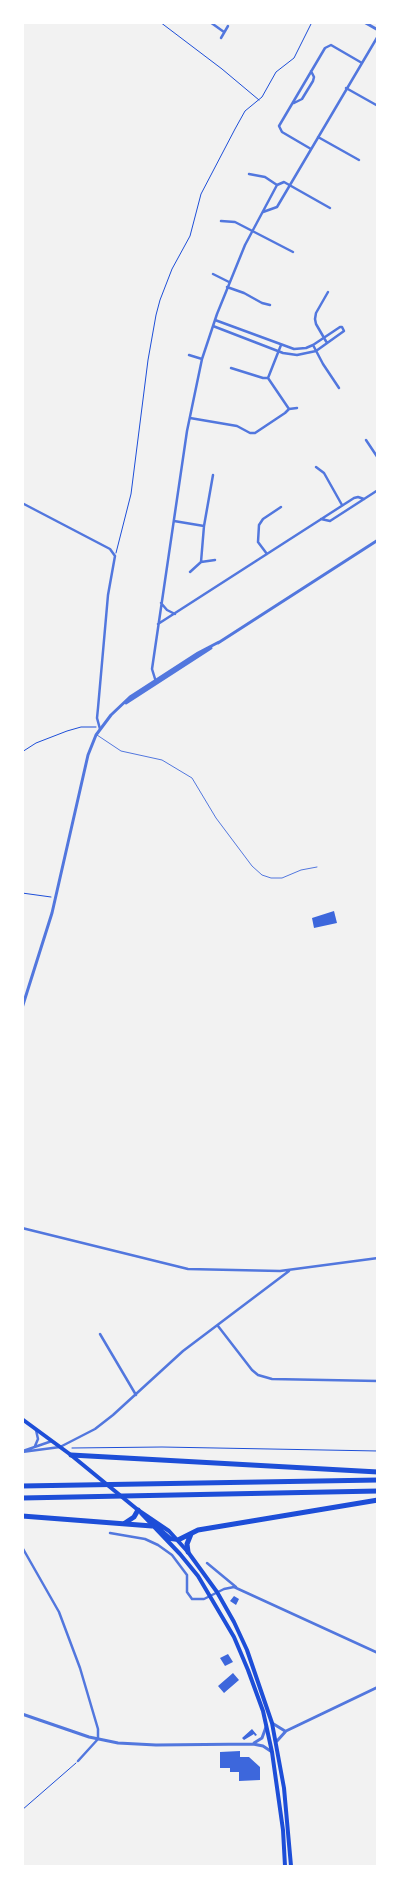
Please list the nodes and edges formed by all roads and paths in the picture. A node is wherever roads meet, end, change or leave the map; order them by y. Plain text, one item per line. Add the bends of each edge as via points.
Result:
1 (160, 22) edge
2 (210, 22) edge
3 (312, 22) edge
4 (364, 22) edge
5 (228, 26) dead end
6 (378, 30) edge
7 (224, 32) junction
8 (378, 36) edge
9 (220, 38) dead end
10 (362, 63) junction
11 (311, 71) junction
12 (346, 88) junction
13 (259, 100) junction
14 (292, 103) junction
15 (378, 106) edge
16 (318, 137) junction
17 (310, 149) junction
18 (358, 160) dead end
19 (249, 174) dead end
20 (277, 185) junction
21 (290, 186) junction
22 (330, 208) dead end
23 (262, 213) junction
24 (222, 221) dead end
25 (252, 232) junction
26 (293, 252) dead end
27 (213, 274) dead end
28 (229, 282) junction
29 (227, 287) junction
30 (328, 292) dead end
31 (270, 305) dead end
32 (215, 320) junction
33 (213, 326) junction
34 (324, 338) junction
35 (328, 343) junction
36 (282, 345) junction
37 (313, 345) junction
38 (279, 351) junction
39 (316, 351) junction
40 (189, 355) dead end
41 (202, 359) junction
42 (231, 368) dead end
43 (268, 378) junction
44 (340, 388) dead end
45 (297, 408) dead end
46 (289, 409) junction
47 (190, 418) junction
48 (366, 440) dead end
49 (378, 458) edge
50 (316, 467) dead end
51 (213, 475) dead end
52 (378, 490) edge
53 (364, 499) junction
54 (22, 504) edge
55 (342, 505) junction
56 (281, 507) dead end
57 (321, 519) junction
58 (174, 521) junction
59 (204, 526) junction
60 (378, 540) edge
61 (267, 554) junction
62 (115, 556) junction
63 (215, 560) dead end
64 (202, 562) junction
65 (190, 572) dead end
66 (161, 603) junction
67 (175, 614) junction
68 (158, 624) junction
69 (156, 682) junction
70 (100, 729) junction
71 (96, 735) junction
72 (22, 752) edge
73 (317, 867) dead end
74 (22, 893) edge
75 (55, 898) junction
76 (22, 1008) edge
77 (22, 1228) edge
78 (378, 1258) edge
79 (290, 1270) junction
80 (218, 1326) junction
81 (100, 1334) dead end
82 (378, 1381) edge
83 (136, 1395) junction
84 (22, 1419) edge
85 (35, 1428) junction
86 (52, 1441) junction
87 (33, 1447) junction
88 (60, 1447) junction
89 (72, 1448) dead end
90 (22, 1451) edge
91 (378, 1451) edge
92 (71, 1455) junction
93 (378, 1472) edge
94 (378, 1480) edge
95 (22, 1486) edge
96 (378, 1491) edge
97 (22, 1498) edge
98 (378, 1500) edge
99 (138, 1510) junction
100 (22, 1516) edge
101 (147, 1517) junction
102 (124, 1523) junction
103 (152, 1526) junction
104 (192, 1532) junction
105 (110, 1533) dead end
106 (178, 1540) junction
107 (22, 1547) edge
108 (188, 1552) junction
109 (207, 1563) dead end
110 (238, 1589) junction
111 (217, 1592) junction
112 (210, 1596) junction
113 (378, 1653) edge
114 (378, 1686) edge
115 (22, 1714) edge
116 (272, 1723) junction
117 (266, 1724) junction
118 (286, 1731) junction
119 (98, 1739) junction
120 (277, 1741) junction
121 (254, 1744) junction
122 (272, 1752) junction
123 (78, 1761) joint
124 (22, 1810) edge
125 (284, 1866) edge
126 (291, 1866) edge

1 - 13 path
2 - 7 street
3 - 13 path via 294,58 276,72
4 - 6 street
5 - 7 street
7 - 9 street
8 - 10 street
10 - 11 street via 328,45
10 - 12 street
11 - 14 street
11 - 14 street via 313,81 302,99
12 - 15 street
12 - 16 street
13 - 62 path via 243,114 201,194 190,236 172,268 160,300 148,360 131,494
14 - 17 street via 279,129
16 - 17 street
16 - 18 street
17 - 21 street
19 - 20 street
20 - 21 street via 284,182
20 - 23 street
21 - 22 street
21 - 23 street via 277,207
23 - 25 street
24 - 25 street via 235,222
25 - 26 street
25 - 28 street
27 - 28 street
28 - 29 street
29 - 31 street
29 - 32 street
30 - 34 street via 315,320
32 - 33 street
32 - 36 street
33 - 38 street
33 - 41 street
34 - 35 street
34 - 35 street via 340,327 344,329
34 - 37 street
35 - 39 street
36 - 37 street via 297,349
36 - 38 street
37 - 39 street
38 - 39 street via 300,355
38 - 43 street
39 - 44 street
40 - 41 street
41 - 47 street
42 - 43 street
43 - 46 street
45 - 46 street
46 - 47 street via 255,433 237,426
47 - 58 street
48 - 49 street
50 - 55 street via 324,473
51 - 59 street
52 - 53 street
53 - 55 street via 354,498
53 - 57 street via 330,521
54 - 62 street via 110,549
55 - 57 street
56 - 61 street via 259,524 258,542
57 - 61 street
58 - 59 street
58 - 66 street
59 - 64 street
60 - 69 street
61 - 67 street
62 - 70 street via 108,595 98,708
63 - 64 street
64 - 65 street
66 - 67 street
66 - 68 street
67 - 68 street
68 - 69 street via 152,669
69 - 70 street via 130,697
70 - 71 street
70 - 72 path via 92,726 67,731
71 - 73 lane via 121,751 162,760 192,778 216,818 262,875 282,878
71 - 75 street via 88,755
74 - 75 path
75 - 76 street
77 - 79 street via 188,1269
78 - 79 street
79 - 80 street
80 - 82 street via 258,1376
80 - 83 street via 183,1351
81 - 83 street
83 - 88 street via 95,1429
84 - 85 main road
85 - 86 main road
85 - 87 street via 38,1439
86 - 87 street
86 - 88 main road
87 - 90 street
88 - 90 street
88 - 92 main road
89 - 91 path
92 - 93 highway
92 - 99 main road
94 - 95 highway
96 - 97 highway
98 - 104 highway
99 - 101 main road
99 - 102 highway
100 - 102 highway
101 - 103 main road
101 - 106 main road via 171,1538
102 - 103 highway
103 - 112 main road via 180,1554
104 - 106 highway
104 - 108 highway via 187,1544
105 - 112 street via 135,1536 158,1545 184,1569 187,1592 192,1599
106 - 108 main road
107 - 119 street via 59,1612 80,1668
108 - 111 main road
109 - 110 street
110 - 111 street via 229,1587
110 - 113 street
111 - 112 street
111 - 116 main road via 247,1650
112 - 117 main road via 240,1650
114 - 118 street
115 - 119 street
116 - 118 street
116 - 120 main road
117 - 121 street via 264,1735
117 - 122 main road
118 - 120 street
119 - 121 street via 139,1745
119 - 123 street
120 - 126 main road
121 - 122 street
122 - 125 main road via 283,1830
123 - 124 path

